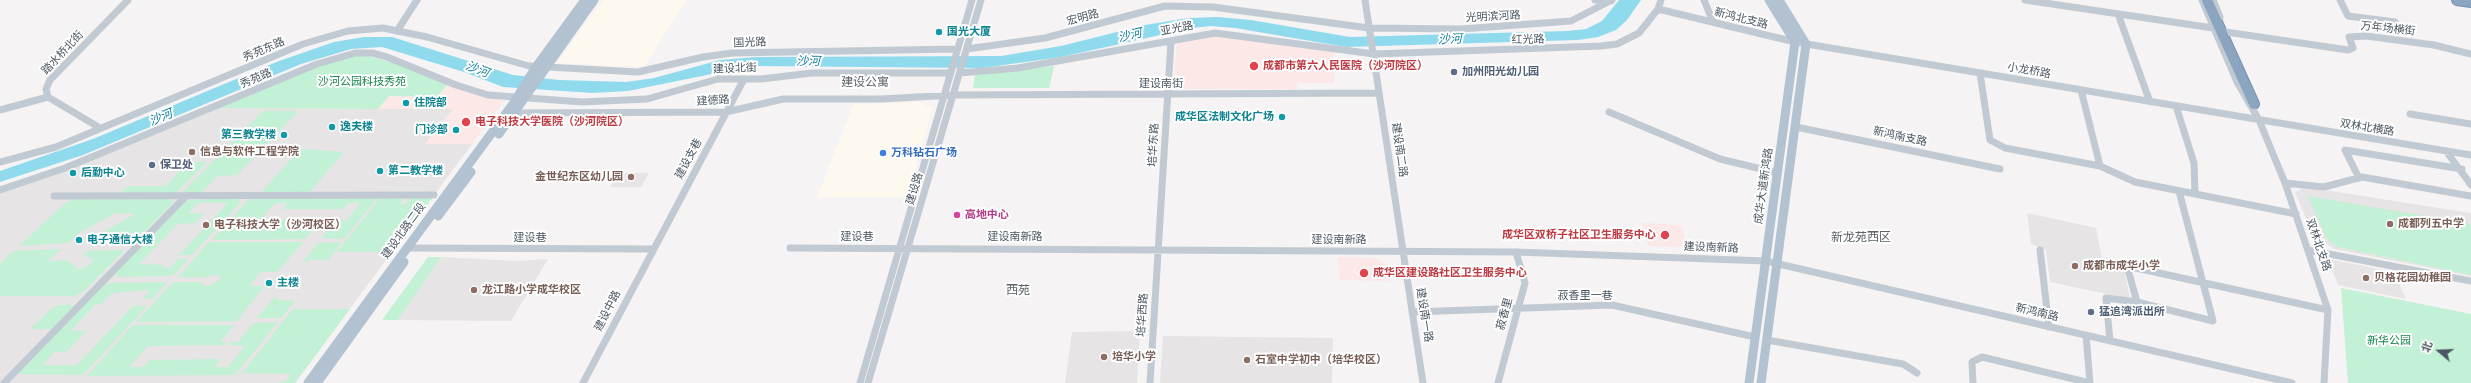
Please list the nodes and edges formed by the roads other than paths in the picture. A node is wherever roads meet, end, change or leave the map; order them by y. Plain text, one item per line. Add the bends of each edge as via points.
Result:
1 (128, 0) edge
2 (417, 0) edge
3 (585, 0) edge
4 (594, 0) edge
5 (972, 0) edge
6 (981, 0) edge
7 (1365, 0) edge
8 (1595, 0) edge
9 (1661, 0) edge
10 (1704, 0) edge
11 (1770, 0) edge
12 (1779, 0) edge
13 (2025, 0) edge
14 (2202, 0) edge
15 (2207, 0) edge
16 (2213, 0) edge
17 (2340, 0) edge
18 (2452, 0) edge
19 (2457, 0) edge
20 (1612, 1) edge
21 (2471, 2) edge
22 (1658, 9) junction
23 (2118, 14) junction
24 (1712, 22) junction
25 (2395, 22) dead end
26 (2213, 28) junction
27 (1370, 30) junction
28 (397, 31) junction
29 (2226, 32) junction
30 (1171, 41) junction
31 (1795, 42) junction
32 (1806, 44) junction
33 (956, 52) junction
34 (966, 52) junction
35 (1374, 52) junction
36 (2471, 54) edge
37 (539, 70) junction
38 (950, 71) junction
39 (961, 71) junction
40 (1980, 73) junction
41 (744, 79) junction
42 (2081, 90) junction
43 (1379, 93) junction
44 (1166, 94) junction
45 (954, 95) junction
46 (521, 96) junction
47 (943, 96) junction
48 (48, 97) junction
49 (2150, 102) junction
50 (2254, 104) junction
51 (2176, 106) junction
52 (0, 110) edge
53 (726, 112) junction
54 (1609, 112) dead end
55 (510, 113) junction
56 (2410, 114) dead end
57 (2259, 120) junction
58 (2471, 124) edge
59 (1796, 127) junction
60 (100, 128) junction
61 (2446, 151) junction
62 (2471, 156) edge
63 (0, 162) edge
64 (2100, 166) junction
65 (2000, 169) dead end
66 (2462, 170) junction
67 (1778, 173) junction
68 (2359, 178) junction
69 (2285, 183) junction
70 (2471, 185) edge
71 (0, 190) edge
72 (2179, 191) junction
73 (2195, 194) junction
74 (434, 195) dead end
75 (54, 196) dead end
76 (186, 196) junction
77 (2471, 196) edge
78 (2296, 214) junction
79 (909, 247) junction
80 (410, 248) junction
81 (790, 248) dead end
82 (900, 248) junction
83 (653, 249) junction
84 (1159, 249) junction
85 (2040, 250) dead end
86 (2308, 250) junction
87 (1403, 251) junction
88 (1516, 252) junction
89 (1766, 261) junction
90 (1777, 263) junction
91 (2202, 281) junction
92 (2471, 281) edge
93 (2137, 302) junction
94 (1518, 310) junction
95 (2328, 310) junction
96 (1412, 312) junction
97 (2049, 327) junction
98 (2086, 335) junction
99 (1755, 337) junction
100 (1767, 340) junction
101 (2110, 341) junction
102 (1917, 373) dead end
103 (4, 383) edge
104 (308, 383) edge
105 (317, 383) edge
106 (583, 383) edge
107 (860, 383) edge
108 (868, 383) edge
109 (1150, 383) edge
110 (1423, 383) edge
111 (1498, 383) edge
112 (1749, 383) edge
113 (1761, 383) edge
114 (1973, 383) edge
115 (2090, 383) edge
116 (2292, 383) edge
117 (2324, 383) edge

1 - 48 street, 踏水桥北街 via 50,80 46,89
2 - 28 street
3 - 37 main road
4 - 37 main road
5 - 33 street, 建设路
6 - 34 street, 建设路
7 - 27 street, 建设南二路
8 - 20 street
9 - 22 street, 红光路
10 - 24 street
11 - 31 main road
12 - 32 main road
13 - 23 street
14 - 26 street
15 - 50 highway
16 - 29 street
17 - 25 street via 2348,16
18 - 21 main road
19 - 21 highway
20 - 27 street, 光明滨河路 via 1571,21 1460,29
22 - 24 street, 新鸿北支路
22 - 35 street, 红光路 via 1639,33 1617,44 1570,49
23 - 26 street
23 - 49 street
24 - 31 street, 新鸿北支路
26 - 57 street via 2237,82
27 - 34 street, 宏明路 via 1212,7 1165,6 1045,38
27 - 35 street, 建设南二路
28 - 37 street, 秀苑东路
28 - 60 street, 秀苑东路 via 383,28 348,31 304,44
29 - 36 street, 万年场横街 via 2348,50 2353,48 2349,37 2366,36 2434,45
29 - 50 street via 2249,83
30 - 35 street, 亚光路 via 1224,33 1336,50
30 - 39 street, 亚光路 via 1018,68
30 - 44 street, 培华东路
31 - 32 street, 小龙桥路
31 - 67 main road, 成华大道新鸿路
32 - 40 street, 小龙桥路
32 - 59 main road
33 - 37 street, 国光路 via 732,53 696,58 638,72
33 - 38 street, 建设路
34 - 39 street, 建设路
35 - 43 street, 建设南二路
37 - 46 main road, 建设北路二段
38 - 41 street, 建设北街 via 812,73
38 - 47 street, 建设路
39 - 45 street, 建设路
40 - 42 street, 小龙桥路
40 - 64 street via 1990,140 2005,148
41 - 46 street, 建设北街 via 704,81 647,99 582,102
41 - 53 street, 建设支巷
42 - 49 street, 小龙桥路
42 - 64 street
43 - 44 street, 建设南街
43 - 87 street, 建设南二路
44 - 45 street, 建设南街
44 - 84 street, 培华东路
45 - 47 street, 建设南街
45 - 79 street, 建设路
46 - 55 main road, 建设北路二段
46 - 71 street, 秀苑路 via 473,91 372,53 355,53 317,64 65,168
47 - 53 street, 建德路 via 868,100 783,99
47 - 82 street, 建设路
48 - 52 street
48 - 60 street
49 - 51 street, 小龙桥路
50 - 57 street
51 - 57 street, 小龙桥路
51 - 73 street via 2194,163
53 - 55 street, 建德路
53 - 83 street, 建设支巷
54 - 67 street via 1720,159
55 - 80 main road, 建设北路二段
56 - 58 street
57 - 61 street, 双林北横路
57 - 69 street, 双林北支路
59 - 65 street, 新鸿南支路
59 - 90 main road
60 - 63 street, 秀苑东路 via 56,147
61 - 62 street, 双林北横路
61 - 66 street
64 - 72 street via 2135,182
66 - 68 street via 2345,150
66 - 70 street
67 - 89 main road, 成华大道新鸿路
68 - 69 street via 2324,187
68 - 77 street
69 - 78 street, 双林北支路
72 - 73 street
72 - 91 street
73 - 78 street
74 - 76 street
75 - 76 street
76 - 103 street
78 - 86 street, 双林北支路
79 - 82 street, 建设南新路
79 - 84 street, 建设南新路
79 - 108 street, 建设路
80 - 83 street, 建设巷
80 - 104 main road, 建设北路二段
80 - 105 main road, 建设北路二段
81 - 82 street, 建设巷
82 - 107 street, 建设路
83 - 106 street, 建设中路
84 - 87 street, 建设南新路
84 - 109 street, 培华西路
85 - 97 street
86 - 92 street
86 - 95 street, 双林北支路
87 - 88 street, 建设南新路
87 - 96 street, 建设南一路
88 - 89 street, 建设南新路
88 - 94 street, 菽香里 via 1525,277
89 - 90 street, 建设南新路
89 - 99 main road, 成华大道新鸿路
90 - 97 street, 新鸿南路
90 - 100 main road
91 - 93 street via 2127,266
91 - 93 street via 2213,321
91 - 95 street via 2219,287
93 - 101 street via 2106,298
94 - 96 street, 菽香里一巷
94 - 99 street, 菽香里一巷 via 1612,305
94 - 111 street, 菽香里
95 - 117 street, 双林北支路
96 - 110 street, 建设南一路
97 - 98 street, 新鸿南路
98 - 101 street, 新鸿南路
98 - 115 street
99 - 112 main road, 成华大道新鸿路
100 - 102 street via 1903,364
100 - 113 main road
101 - 116 street, 新鸿南路
114 - 115 street via 1972,362 1982,357

